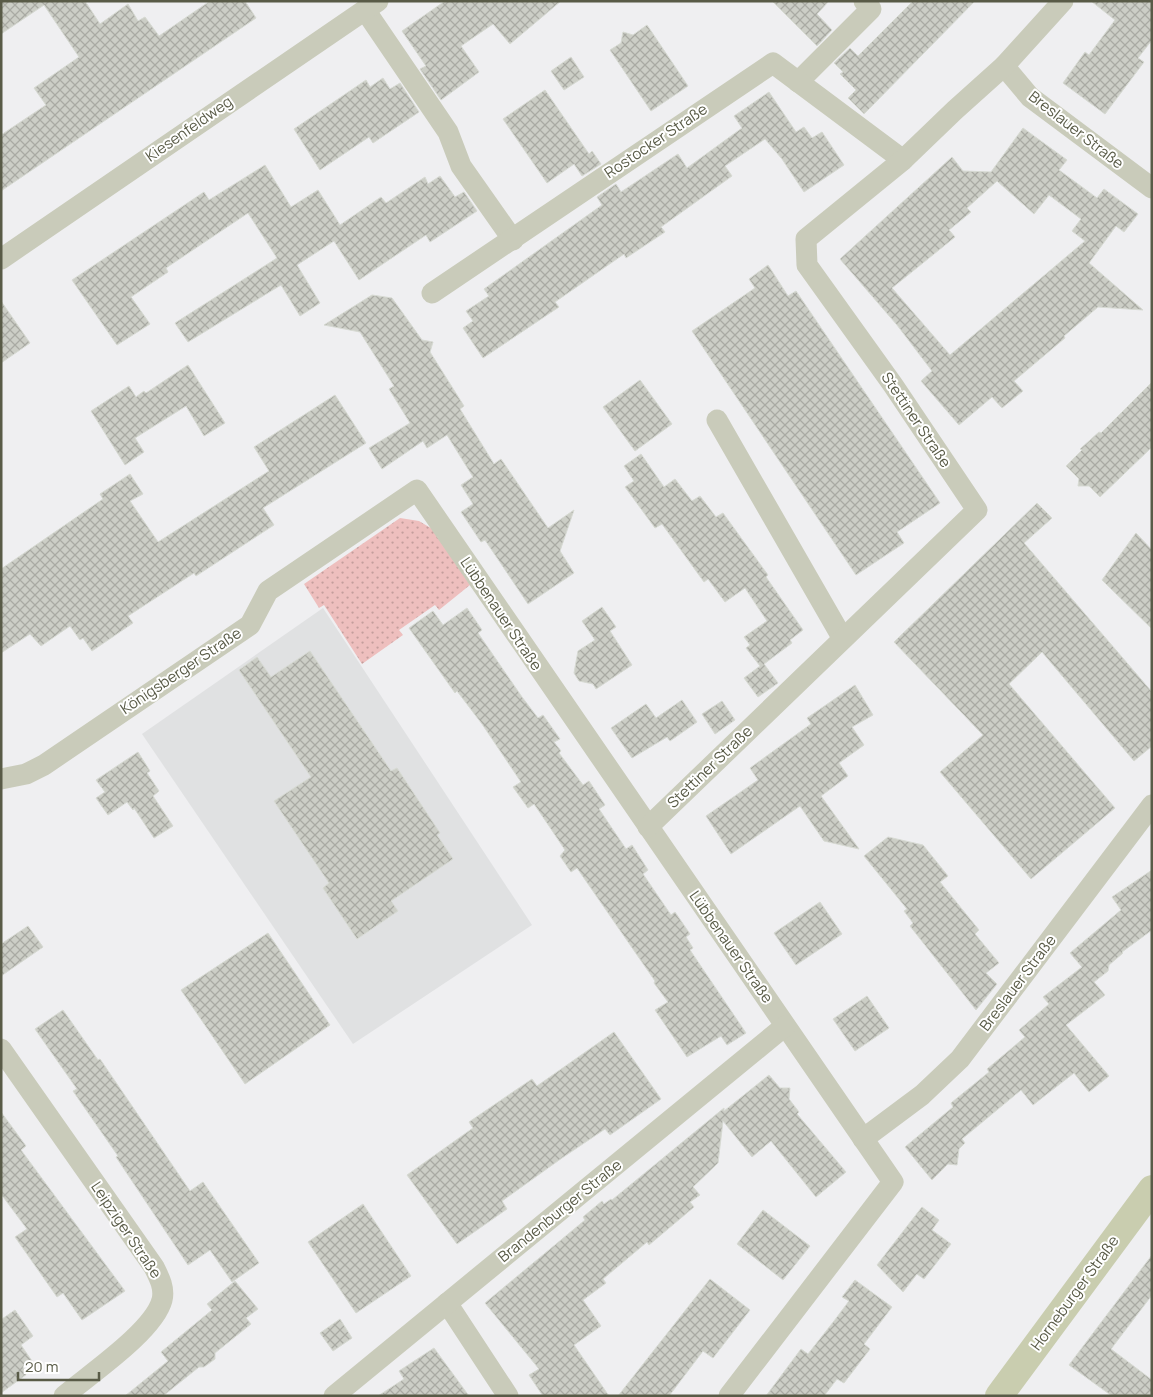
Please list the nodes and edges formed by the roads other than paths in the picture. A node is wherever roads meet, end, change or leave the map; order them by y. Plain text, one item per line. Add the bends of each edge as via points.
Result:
1 (864, 1) edge
2 (1064, 1) edge
3 (372, 6) edge
4 (1004, 66) junction
5 (798, 82) junction
6 (903, 160) junction
7 (1152, 188) edge
8 (513, 240) junction
9 (1, 259) edge
10 (432, 293) dead end
11 (717, 420) dead end
12 (417, 490) joint
13 (843, 639) junction
14 (1, 779) edge
15 (1152, 805) edge
16 (648, 827) junction
17 (785, 1026) junction
18 (1, 1049) edge
19 (863, 1139) junction
20 (1152, 1190) edge
21 (448, 1304) junction
22 (64, 1396) edge
23 (334, 1396) edge
24 (508, 1396) edge
25 (729, 1396) edge
26 (999, 1396) edge

1 - 5 street via 872,9
2 - 4 street, Stettiner Straße
3 - 8 street via 448,132 461,166
3 - 9 street, Kiesenfeldweg
4 - 6 street, Stettiner Straße
4 - 7 street, Breslauer Straße via 1030,96
5 - 6 street, Rostocker Straße
5 - 8 street, Rostocker Straße via 773,62
6 - 13 street, Stettiner Straße via 806,240 807,265 893,384 977,510
8 - 10 street, Rostocker Straße
11 - 13 street
12 - 14 street, Königsberger Straße via 268,591 250,625 44,764 26,774
12 - 16 street, Lübbenauer Straße
13 - 16 street, Stettiner Straße
15 - 19 street, Breslauer Straße via 960,1058 922,1095
16 - 17 street, Lübbenauer Straße
17 - 19 street, Lübbenauer Straße
17 - 21 street, Brandenburger Straße
18 - 22 street, Leipziger Straße via 154,1267 161,1282 162,1298 155,1317
19 - 25 street, Lübbenauer Straße via 893,1182
20 - 26 main road, Horneburger Straße
21 - 23 street, Brandenburger Straße
21 - 24 street

